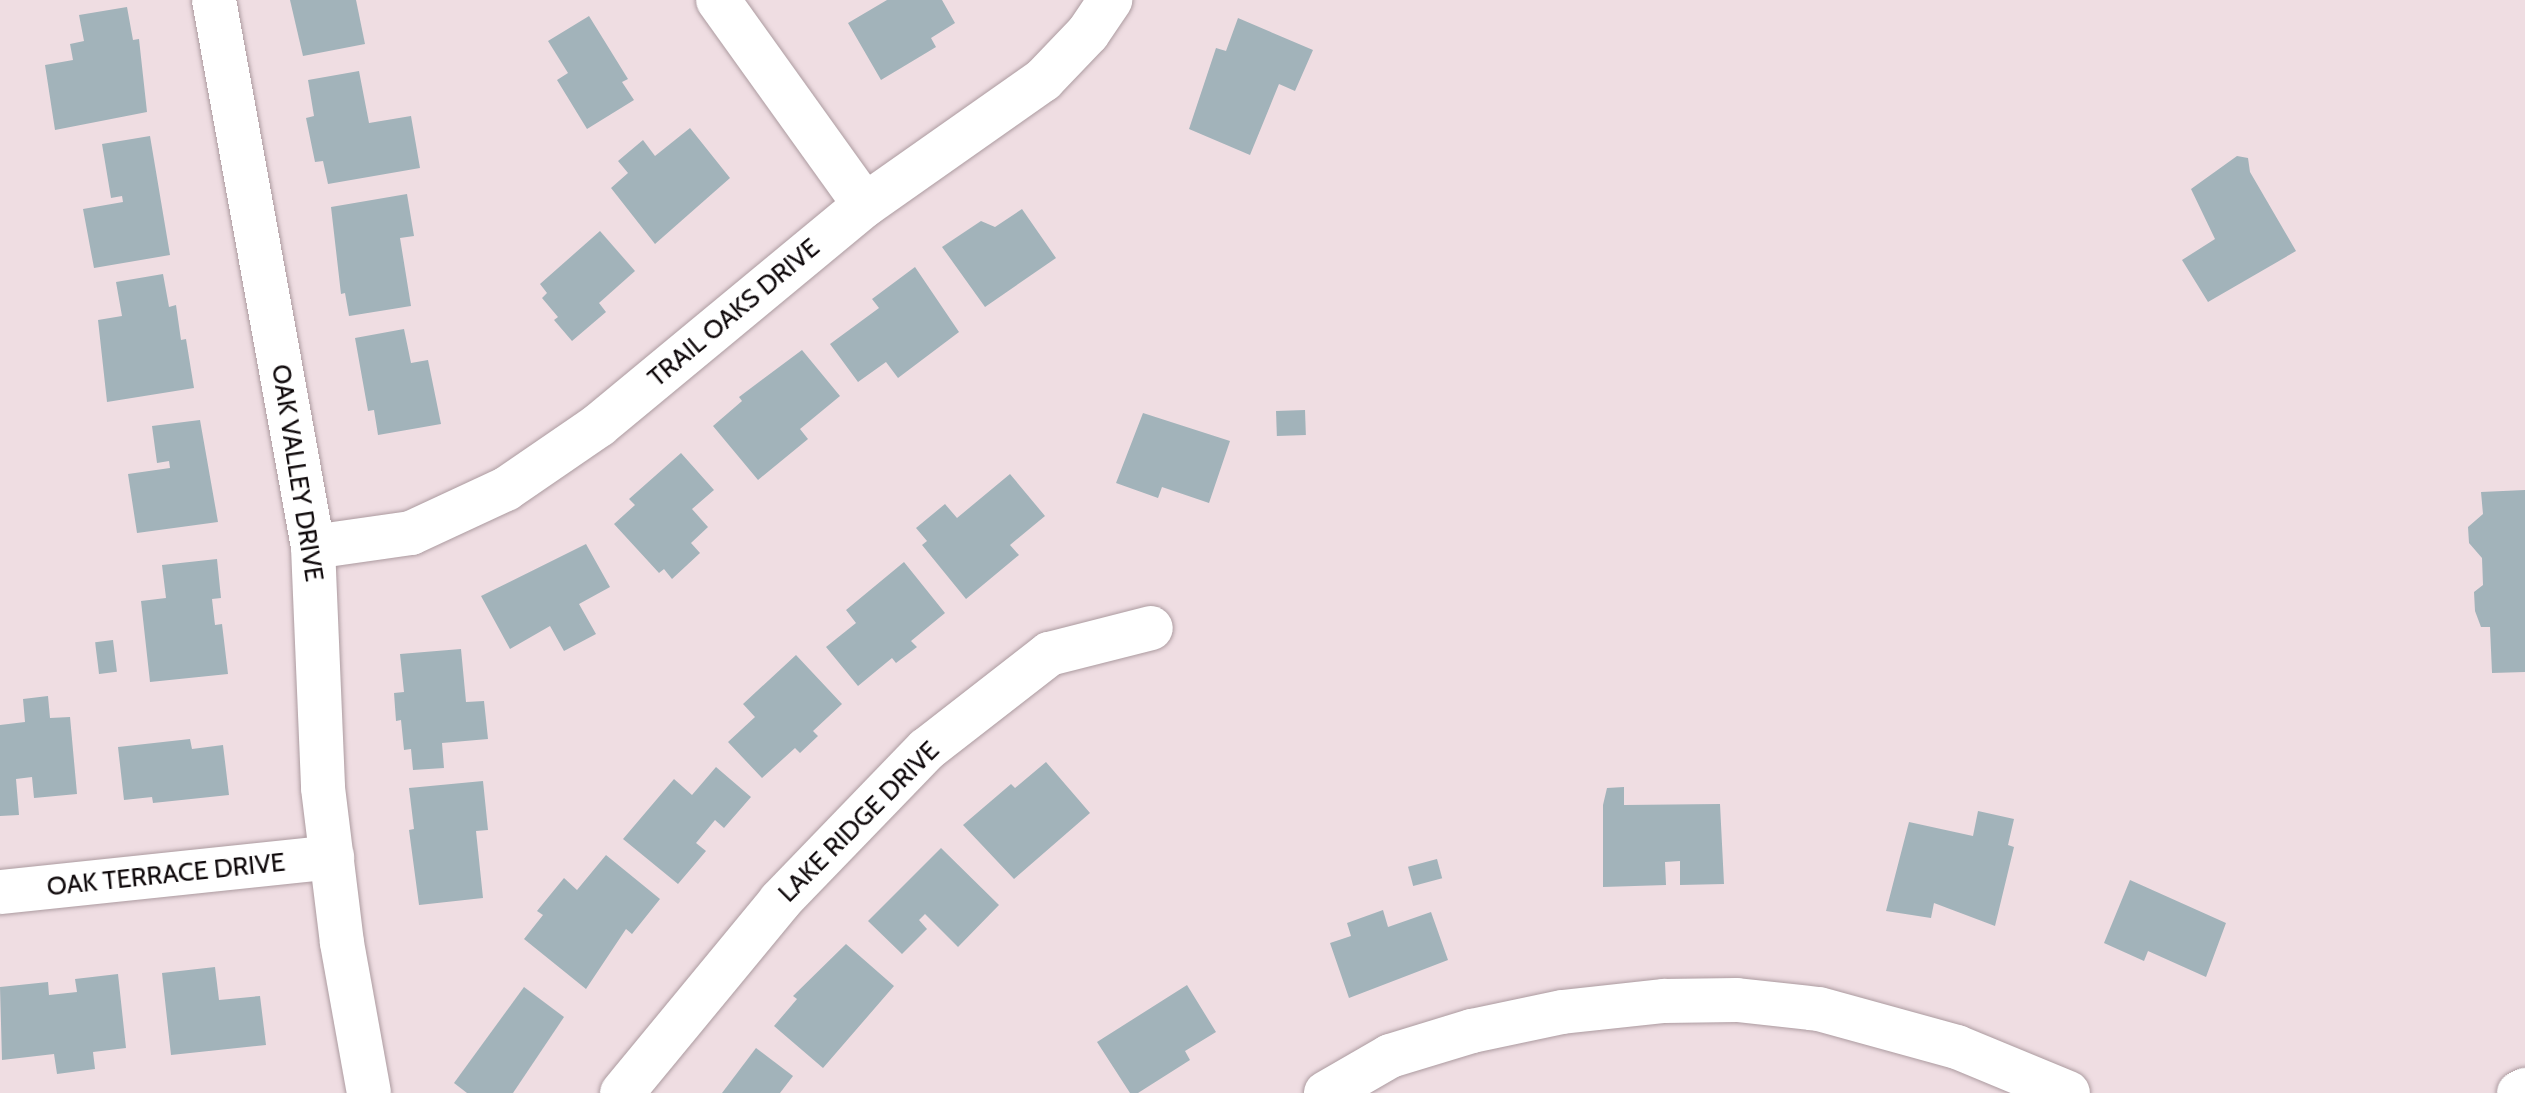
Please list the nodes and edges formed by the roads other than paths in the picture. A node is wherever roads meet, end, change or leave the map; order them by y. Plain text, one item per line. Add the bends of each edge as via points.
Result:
1 (214, 0) edge
2 (718, 0) edge
3 (1110, 0) edge
4 (865, 205) junction
5 (313, 547) junction
6 (1151, 628) dead end
7 (332, 857) junction
8 (0, 892) edge
9 (2525, 1090) edge
10 (369, 1093) edge
11 (622, 1093) edge
12 (1326, 1093) edge
13 (2068, 1093) edge
14 (2519, 1093) edge

1 - 5 street, OAK VALLEY DRIVE
2 - 4 street
3 - 4 street, TRAIL OAKS DRIVE via 1088,33 1043,80
4 - 5 street, TRAIL OAKS DRIVE via 599,425 506,489 411,533
5 - 7 street, OAK VALLEY DRIVE via 323,788
6 - 11 street, LAKE RIDGE DRIVE via 1049,654 927,749 780,901
7 - 8 street, OAK TERRACE DRIVE
7 - 10 street, OAK VALLEY DRIVE
9 - 14 street
12 - 13 street via 1390,1056 1472,1031 1562,1012 1737,1000 1819,1009 1957,1047

